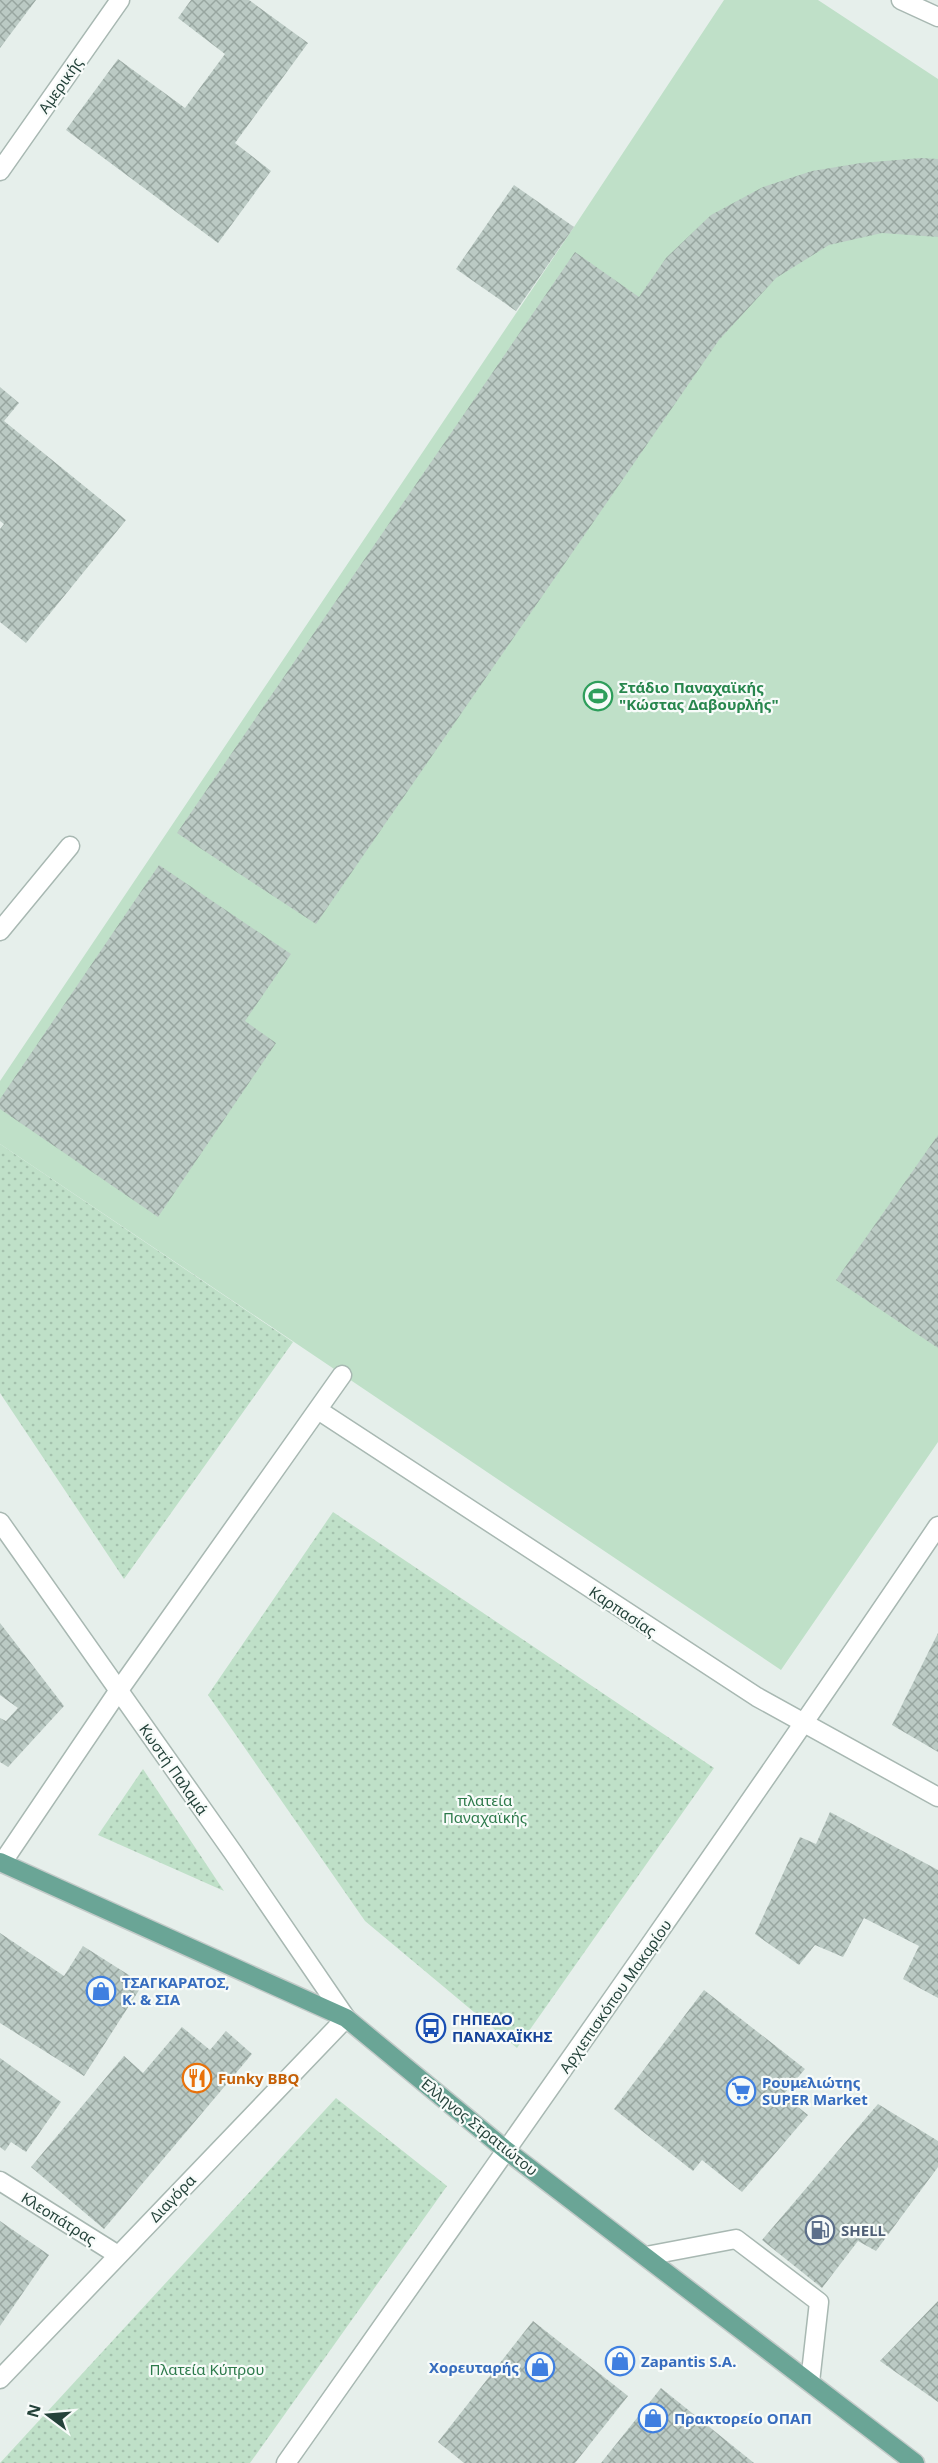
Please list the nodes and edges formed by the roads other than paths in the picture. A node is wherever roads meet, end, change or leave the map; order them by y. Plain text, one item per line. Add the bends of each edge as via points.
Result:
1 (120, 0) edge
2 (901, 0) edge
3 (938, 17) edge
4 (0, 171) edge
5 (70, 846) dead end
6 (0, 931) edge
7 (342, 1375) dead end
8 (318, 1410) junction
9 (0, 1522) edge
10 (938, 1526) edge
11 (119, 1690) junction
12 (804, 1724) junction
13 (938, 1797) edge
14 (1, 1862) edge
15 (346, 2018) junction
16 (507, 2151) junction
17 (0, 2181) edge
18 (117, 2255) junction
19 (646, 2256) junction
20 (0, 2379) edge
21 (810, 2382) junction
22 (912, 2462) edge
23 (286, 2463) edge

1 - 4 street, Αμερικής
2 - 3 street
5 - 6 street
7 - 8 street
8 - 11 street
8 - 12 street, Καρπασίας via 696,1659
9 - 11 street, Κωστή Παλαμά
10 - 12 street, Αρχιεπισκόπου Μακαρίου
11 - 14 street
11 - 15 street, Κωστή Παλαμά
12 - 13 street, Καρπασίας
12 - 16 street, Αρχιεπισκόπου Μακαρίου
14 - 15 main road, Έλληνος Στρατιώτου
15 - 16 main road, Έλληνος Στρατιώτου
15 - 18 street, Διαγόρα
16 - 19 main road, Έλληνος Στρατιώτου
16 - 23 street, Αρχιεπισκόπου Μακαρίου
17 - 18 street, Κλεοπάτρας
18 - 20 street, Διαγόρα
19 - 21 main road, Έλληνος Στρατιώτου
19 - 21 street via 736,2239 819,2302
21 - 22 main road, Έλληνος Στρατιώτου

